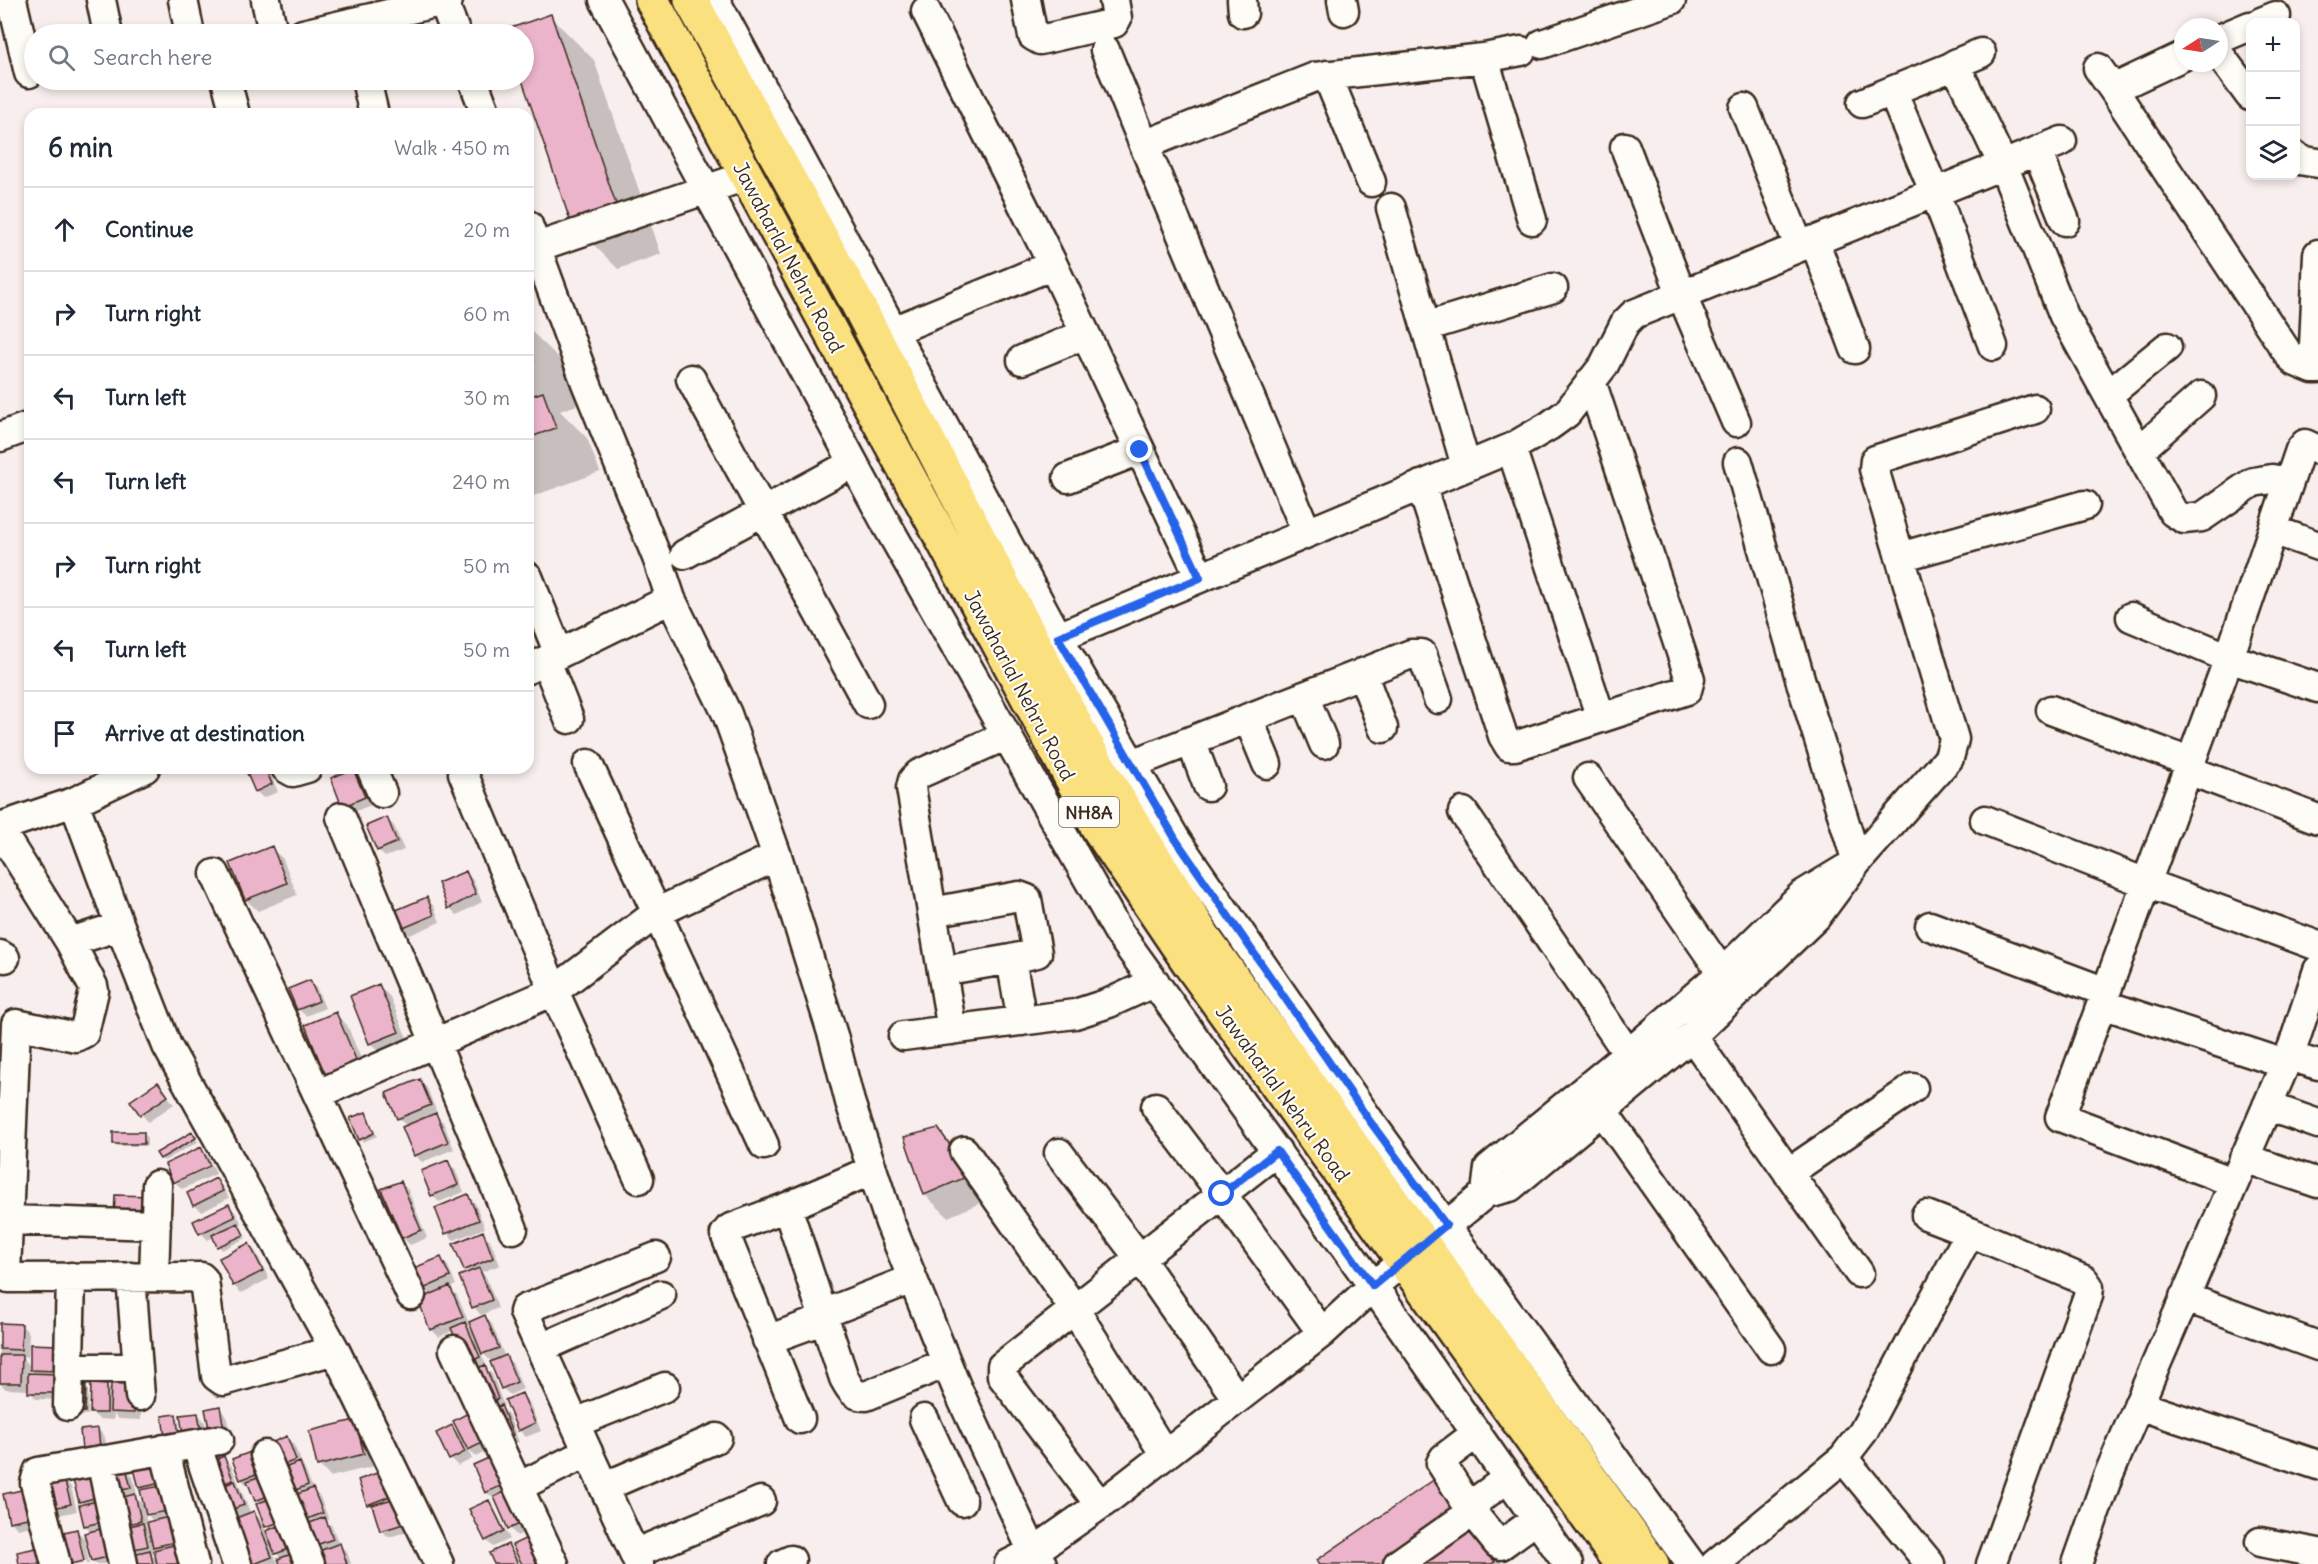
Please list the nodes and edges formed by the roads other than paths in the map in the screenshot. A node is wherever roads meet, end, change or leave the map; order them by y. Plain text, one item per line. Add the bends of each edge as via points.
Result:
1 (12, 0) edge
2 (101, 0) edge
3 (183, 0) edge
4 (266, 0) edge
5 (445, 0) edge
6 (604, 0) edge
7 (652, 0) edge
8 (691, 0) edge
9 (715, 0) edge
10 (1026, 0) edge
11 (1114, 0) edge
12 (1671, 0) edge
13 (926, 11) dead end
14 (354, 15) edge
15 (106, 24) edge
16 (188, 24) edge
17 (271, 24) edge
18 (330, 24) edge
19 (453, 24) edge
20 (2246, 28) edge
21 (2228, 35) edge
22 (1105, 50) dead end
23 (17, 58) edge
24 (1484, 58) junction
25 (2174, 59) edge
26 (2228, 66) edge
27 (1327, 75) junction
28 (229, 90) edge
29 (368, 90) edge
30 (477, 90) edge
31 (1892, 91) junction
32 (2246, 91) edge
33 (1862, 103) dead end
34 (233, 108) edge
35 (373, 108) edge
36 (484, 108) edge
37 (1744, 108) dead end
38 (1144, 145) junction
39 (1625, 147) dead end
40 (2300, 160) edge
41 (2318, 163) edge
42 (2003, 165) junction
43 (746, 176) junction
44 (1371, 182) dead end
45 (707, 190) junction
46 (1935, 193) junction
47 (1391, 208) dead end
48 (1532, 220) dead end
49 (2031, 234) junction
50 (534, 240) edge
51 (1807, 243) junction
52 (534, 249) edge
53 (2318, 254) edge
54 (1053, 265) junction
55 (1553, 288) dead end
56 (1682, 296) junction
57 (1425, 327) junction
58 (893, 331) junction
59 (1085, 334) junction
60 (1993, 346) dead end
61 (1855, 348) dead end
62 (2167, 348) dead end
63 (1022, 360) dead end
64 (2315, 369) edge
65 (691, 379) dead end
66 (1591, 381) junction
67 (2108, 395) junction
68 (2200, 396) dead end
69 (2035, 409) dead end
70 (1736, 422) dead end
71 (24, 428) edge
72 (0, 437) edge
73 (2314, 444) edge
74 (1511, 448) junction
75 (1140, 450) junction
76 (2139, 451) junction
77 (1738, 462) dead end
78 (853, 463) junction
79 (1466, 466) junction
80 (1068, 478) dead end
81 (2289, 482) junction
82 (1421, 485) junction
83 (2085, 505) dead end
84 (764, 512) junction
85 (2272, 530) junction
86 (1307, 533) junction
87 (2318, 546) edge
88 (685, 554) dead end
89 (1900, 557) junction
90 (1200, 578) junction
91 (671, 599) junction
92 (534, 609) edge
93 (2131, 617) dead end
94 (1046, 642) junction
95 (2229, 658) junction
96 (544, 662) edge
97 (1362, 673) junction
98 (2318, 688) edge
99 (1304, 696) junction
100 (1438, 699) dead end
101 (868, 704) dead end
102 (2051, 710) dead end
103 (1248, 718) junction
104 (1600, 718) junction
105 (568, 719) dead end
106 (1383, 728) dead end
107 (1006, 735) junction
108 (1191, 741) junction
109 (1324, 744) dead end
110 (588, 765) dead end
111 (1132, 765) junction
112 (1267, 765) dead end
113 (2189, 766) junction
114 (132, 774) edge
115 (463, 774) edge
116 (1588, 778) dead end
117 (1208, 786) dead end
118 (74, 802) junction
119 (1463, 812) dead end
120 (341, 817) dead end
121 (2318, 819) edge
122 (1985, 820) dead end
123 (0, 828) edge
124 (777, 856) junction
125 (1857, 862) junction
126 (215, 874) dead end
127 (2146, 883) junction
128 (658, 912) junction
129 (932, 912) junction
130 (120, 926) junction
131 (1930, 926) dead end
132 (70, 942) junction
133 (2318, 946) edge
134 (1011, 959) junction
135 (2318, 970) edge
136 (942, 971) junction
137 (1722, 973) junction
138 (1155, 982) junction
139 (554, 991) junction
140 (2104, 998) junction
141 (1022, 1022) junction
142 (8, 1023) edge
143 (952, 1030) junction
144 (903, 1036) dead end
145 (1692, 1036) junction
146 (436, 1042) junction
147 (1628, 1054) junction
148 (2302, 1055) edge
149 (1914, 1088) dead end
150 (318, 1094) junction
151 (1156, 1107) dead end
152 (2277, 1107) junction
153 (1602, 1110) junction
154 (2318, 1117) edge
155 (2318, 1124) edge
156 (764, 1144) dead end
157 (964, 1151) dead end
158 (1277, 1151) junction
159 (1059, 1153) dead end
160 (2247, 1168) junction
161 (872, 1170) junction
162 (1788, 1173) junction
163 (639, 1179) dead end
164 (2318, 1183) edge
165 (157, 1185) dead end
166 (1486, 1193) junction
167 (1222, 1194) junction
168 (787, 1207) junction
169 (1926, 1215) dead end
170 (8, 1220) junction
171 (156, 1225) junction
172 (513, 1229) dead end
173 (1970, 1232) junction
174 (1424, 1243) junction
175 (656, 1257) dead end
176 (1140, 1259) junction
177 (1859, 1273) dead end
178 (71, 1277) junction
179 (143, 1277) junction
180 (3, 1278) edge
181 (912, 1280) junction
182 (1373, 1286) junction
183 (411, 1295) dead end
184 (661, 1295) dead end
185 (2184, 1297) junction
186 (1075, 1310) junction
187 (824, 1317) junction
188 (1322, 1333) junction
189 (767, 1340) junction
190 (2318, 1346) edge
191 (541, 1348) junction
192 (1771, 1349) dead end
193 (335, 1350) junction
194 (454, 1350) dead end
195 (946, 1363) junction
196 (69, 1368) junction
197 (665, 1388) dead end
198 (1237, 1399) junction
199 (2138, 1405) junction
200 (68, 1406) dead end
201 (800, 1419) dead end
202 (924, 1419) dead end
203 (575, 1423) junction
204 (1476, 1433) junction
205 (980, 1435) junction
206 (717, 1438) dead end
207 (164, 1449) junction
208 (588, 1452) junction
209 (940, 1454) junction
210 (265, 1455) dead end
211 (1165, 1455) junction
212 (1843, 1458) junction
213 (101, 1460) junction
214 (2318, 1465) edge
215 (1508, 1478) junction
216 (518, 1487) junction
217 (604, 1487) junction
218 (761, 1501) dead end
219 (962, 1501) dead end
220 (1100, 1505) junction
221 (1472, 1512) junction
222 (1537, 1519) junction
223 (2260, 1542) dead end
224 (2318, 1553) edge
225 (637, 1559) edge
226 (1028, 1560) edge
227 (56, 1564) edge
228 (123, 1564) edge
229 (194, 1564) edge
230 (237, 1564) edge
231 (310, 1564) edge
232 (439, 1564) edge
233 (554, 1564) edge
234 (1398, 1564) edge
235 (1568, 1564) edge
236 (1621, 1564) edge
237 (1652, 1564) edge
238 (1691, 1564) edge
239 (1715, 1564) edge
240 (1930, 1564) edge
241 (1991, 1564) edge
242 (2077, 1564) edge

1 - 23 street
2 - 15 street
3 - 16 street
4 - 17 street
5 - 14 street
5 - 19 street
6 - 45 street
7 - 43 main road, Jawaharlal Nehru Road / NH8A
8 - 94 main road, Jawaharlal Nehru Road / NH8A
9 - 58 street
10 - 11 street via 1033,36 1040,39 1114,23
12 - 24 street via 1532,47
13 - 54 street
14 - 18 street
20 - 21 street
22 - 38 street
24 - 27 street
24 - 48 street
25 - 64 street via 2106,79 2289,355
26 - 32 street
27 - 38 street via 1302,81
27 - 44 street
28 - 34 street
29 - 35 street
30 - 36 street
31 - 33 street
31 - 42 street via 1968,59
31 - 46 street
37 - 51 street
38 - 86 street
39 - 56 street
40 - 41 street
42 - 46 street
42 - 49 street
42 - 49 street via 2049,146 2074,217
43 - 45 street
43 - 174 main road, Jawaharlal Nehru Road / NH8A via 1098,828 1190,964
45 - 50 street
45 - 78 street
46 - 51 street
46 - 60 street
47 - 57 street
49 - 67 street via 2064,316
51 - 56 street
51 - 61 street
52 - 91 street
53 - 64 street
54 - 58 street
54 - 59 street
55 - 57 street
56 - 66 street via 1630,317
56 - 70 street
57 - 79 street
58 - 94 street
59 - 63 street
59 - 75 street
62 - 67 street
65 - 84 street
66 - 74 street via 1567,413
66 - 104 street via 1690,684 1687,690
67 - 76 street
68 - 76 street
69 - 89 street via 1875,460 1874,469
71 - 72 street
73 - 81 street via 2300,450
74 - 79 street
74 - 104 street
75 - 80 street
75 - 90 street
76 - 81 street via 2173,512 2184,519 2202,517 2253,482
77 - 125 street
78 - 84 street
78 - 107 street
79 - 82 street
81 - 85 street
82 - 86 street
82 - 104 street via 1505,743 1515,746
83 - 89 street
84 - 88 street
84 - 101 street
85 - 87 street
85 - 95 street
86 - 90 street
89 - 125 street via 1954,739 1949,758
90 - 94 street
91 - 96 street
91 - 124 street via 728,714
92 - 96 street
93 - 95 street
94 - 111 street
94 - 174 main road, Jawaharlal Nehru Road / NH8A via 1108,783 1207,942
95 - 98 street
95 - 113 street
96 - 105 street
97 - 99 street
97 - 100 street via 1411,654 1422,654
97 - 106 street
99 - 103 street
99 - 109 street
102 - 113 street
103 - 108 street
103 - 112 street
107 - 129 street via 913,780 911,788
107 - 138 street via 1119,933
108 - 111 street
108 - 117 street
110 - 128 street
111 - 174 street via 1176,840 1369,1120
113 - 121 street
113 - 127 street
114 - 118 street
115 - 139 street
116 - 137 street
118 - 123 street
118 - 130 street
119 - 147 street
120 - 146 street
122 - 127 street
123 - 132 street
124 - 128 street
124 - 161 street
125 - 137 street via 1802,895
125 - 145 street via 1817,916
126 - 150 street
127 - 133 street
127 - 140 street
128 - 139 street
128 - 156 street
129 - 134 street via 1024,897 1037,953
129 - 136 street
130 - 132 street
130 - 193 street via 167,1046
131 - 140 street
132 - 142 street via 94,991 84,1033 76,1037
134 - 136 street
134 - 141 street
135 - 148 street
136 - 143 street
137 - 147 street
138 - 141 street via 1075,1014
138 - 158 street
139 - 146 street
139 - 163 street
140 - 148 street
140 - 160 street via 2060,1117
141 - 143 street
142 - 170 street
143 - 144 street
145 - 153 street
145 - 162 street
146 - 150 street
146 - 172 street
147 - 166 street via 1489,1168
148 - 152 street
149 - 162 street
150 - 183 street
151 - 167 street
152 - 154 street
152 - 155 street
152 - 160 street
153 - 166 street via 1510,1187
153 - 192 street
157 - 186 street
158 - 167 street
158 - 182 street
159 - 176 street
160 - 164 street
160 - 185 street
161 - 168 street
161 - 181 street
162 - 177 street
165 - 171 street
166 - 174 street
167 - 176 street
167 - 188 street
168 - 187 street
168 - 189 street via 724,1234
169 - 173 street
170 - 171 street
170 - 180 street
171 - 179 street
173 - 212 street via 1863,1432
173 - 241 street via 2085,1280 2089,1287
174 - 182 street
174 - 236 main road, Jawaharlal Nehru Road / NH8A
174 - 237 main road, Jawaharlal Nehru Road / NH8A
174 - 238 street
175 - 191 street via 525,1309
176 - 186 street
176 - 198 street
178 - 179 street
178 - 180 street
178 - 196 street
179 - 193 street via 195,1276 204,1280 219,1380
179 - 196 street via 139,1382
181 - 187 street
181 - 195 street
182 - 188 street
182 - 204 street
184 - 191 street
185 - 190 street
185 - 199 street
186 - 211 street
186 - 220 street via 1002,1366 1001,1372
187 - 189 street
187 - 195 street via 844,1378 858,1396
188 - 198 street
189 - 201 street
191 - 203 street
193 - 232 street
194 - 216 street
195 - 205 street
196 - 200 street
197 - 203 street
198 - 211 street
199 - 214 street
199 - 242 street
202 - 209 street
203 - 208 street
204 - 215 street
204 - 221 street via 1441,1463
205 - 209 street
205 - 226 street
206 - 217 street
207 - 213 street
207 - 229 street
207 - 230 street via 207,1442
208 - 216 street
208 - 217 street
209 - 219 street
210 - 231 street
211 - 220 street
212 - 239 street
212 - 240 street
213 - 227 street via 42,1470 35,1477
213 - 228 street
215 - 221 street via 1479,1499
215 - 222 street
216 - 233 street
217 - 225 street
218 - 225 street
220 - 226 street
221 - 222 street via 1501,1545
221 - 234 street
222 - 235 street
223 - 224 street

